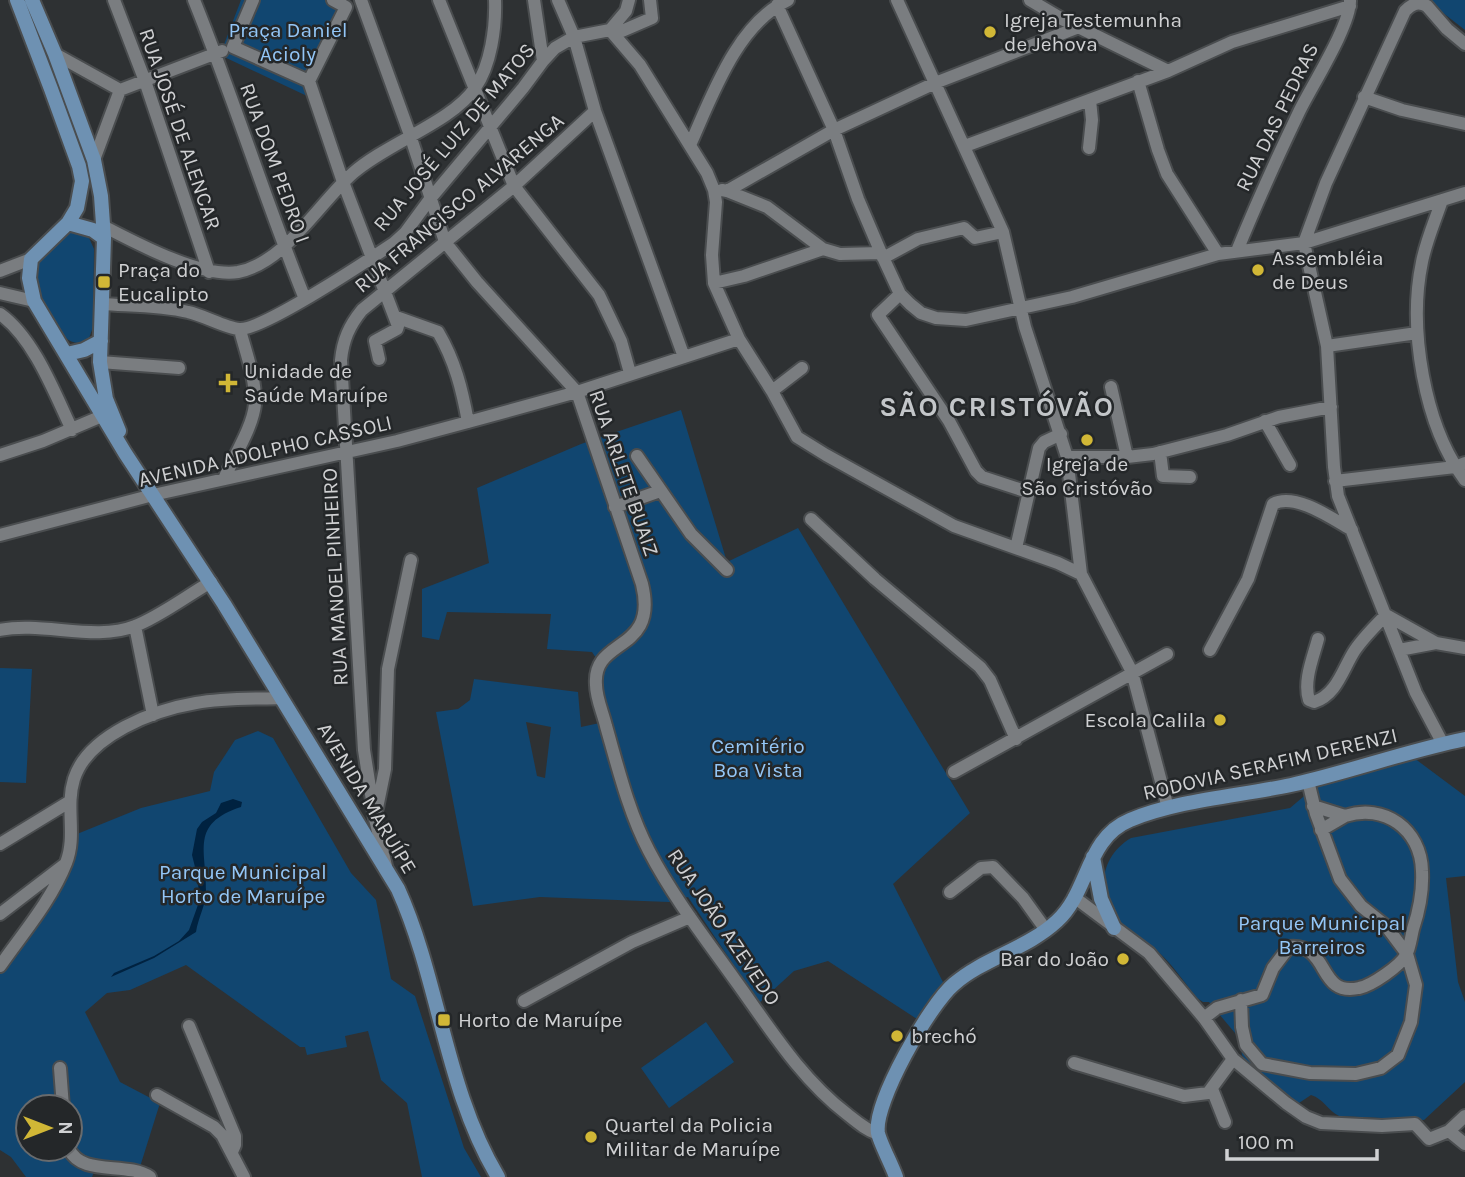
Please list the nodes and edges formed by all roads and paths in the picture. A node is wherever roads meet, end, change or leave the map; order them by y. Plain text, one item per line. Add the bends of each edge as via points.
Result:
1 (17, 0) edge
2 (32, 0) edge
3 (114, 0) edge
4 (194, 0) edge
5 (253, 0) edge
6 (333, 0) edge
7 (439, 0) edge
8 (495, 0) edge
9 (534, 0) edge
10 (558, 0) edge
11 (629, 0) edge
12 (650, 0) edge
13 (897, 0) edge
14 (1030, 0) edge
15 (365, 1) edge
16 (783, 3) edge
17 (1350, 3) edge
18 (346, 7) junction
19 (1079, 27) junction
20 (612, 32) junction
21 (574, 37) junction
22 (1465, 44) edge
23 (233, 47) junction
24 (54, 54) junction
25 (216, 54) junction
26 (542, 61) junction
27 (1168, 71) junction
28 (145, 81) junction
29 (309, 81) junction
30 (1138, 81) junction
31 (935, 83) junction
32 (476, 87) junction
33 (120, 90) junction
34 (1364, 97) junction
35 (1090, 100) junction
36 (595, 111) junction
37 (1465, 124) edge
38 (490, 126) junction
39 (834, 130) junction
40 (410, 135) junction
41 (690, 145) junction
42 (965, 146) junction
43 (1089, 148) dead end
44 (94, 160) junction
45 (343, 183) junction
46 (514, 186) junction
47 (721, 190) junction
48 (1465, 193) edge
49 (430, 199) junction
50 (1442, 200) junction
51 (68, 223) junction
52 (104, 232) junction
53 (1003, 232) junction
54 (445, 242) junction
55 (1304, 243) junction
56 (284, 245) junction
57 (823, 249) junction
58 (1237, 251) junction
59 (1218, 254) junction
60 (882, 256) junction
61 (372, 258) junction
62 (31, 259) junction
63 (0, 271) edge
64 (209, 272) junction
65 (714, 283) junction
66 (384, 290) junction
67 (0, 293) edge
68 (900, 294) junction
69 (305, 299) junction
70 (34, 301) junction
71 (102, 304) junction
72 (1021, 309) junction
73 (0, 314) edge
74 (396, 317) junction
75 (240, 330) junction
76 (1417, 333) junction
77 (739, 339) junction
78 (101, 341) junction
79 (1327, 346) junction
80 (67, 354) junction
81 (684, 357) junction
82 (379, 359) dead end
83 (100, 362) junction
84 (179, 368) dead end
85 (802, 368) dead end
86 (630, 373) junction
87 (1111, 387) dead end
88 (772, 391) junction
89 (577, 392) junction
90 (1331, 407) junction
91 (102, 416) junction
92 (1265, 421) junction
93 (468, 422) junction
94 (72, 430) junction
95 (1061, 434) junction
96 (347, 451) junction
97 (1160, 452) junction
98 (0, 455) edge
99 (637, 456) dead end
100 (1067, 457) junction
101 (1127, 457) junction
102 (1290, 465) dead end
103 (1460, 465) edge
104 (136, 470) junction
105 (1191, 478) dead end
106 (224, 479) junction
107 (1465, 480) edge
108 (1335, 481) junction
109 (660, 491) junction
110 (1028, 492) junction
111 (153, 495) junction
112 (615, 507) junction
113 (811, 519) dead end
114 (1352, 530) junction
115 (0, 535) edge
116 (1016, 548) junction
117 (411, 560) dead end
118 (727, 570) dead end
119 (1081, 574) junction
120 (211, 582) junction
121 (1386, 615) junction
122 (135, 626) junction
123 (0, 630) edge
124 (1318, 639) dead end
125 (1437, 643) junction
126 (1465, 648) edge
127 (1209, 650) dead end
128 (1399, 650) junction
129 (1167, 654) dead end
130 (600, 661) joint
131 (1132, 672) junction
132 (281, 698) junction
133 (153, 715) junction
134 (1016, 739) junction
135 (1464, 740) edge
136 (1443, 744) junction
137 (954, 772) dead end
138 (1308, 781) junction
139 (69, 802) junction
140 (1313, 806) junction
141 (1168, 808) junction
142 (1345, 816) junction
143 (375, 819) junction
144 (1321, 830) junction
145 (0, 844) edge
146 (1093, 857) junction
147 (66, 864) junction
148 (387, 867) junction
149 (950, 892) dead end
150 (1074, 897) junction
151 (0, 914) edge
152 (690, 916) junction
153 (1114, 928) junction
154 (1046, 930) junction
155 (1407, 954) junction
156 (0, 967) edge
157 (524, 1000) dead end
158 (1241, 1000) junction
159 (1204, 1018) junction
160 (189, 1026) dead end
161 (1233, 1059) junction
162 (1074, 1063) dead end
163 (60, 1068) dead end
164 (1212, 1089) junction
165 (62, 1093) edge
166 (157, 1095) dead end
167 (1465, 1116) edge
168 (1224, 1122) dead end
169 (1449, 1131) junction
170 (878, 1134) junction
171 (1465, 1144) edge
172 (232, 1152) junction
173 (890, 1158) junction
174 (81, 1163) edge
175 (149, 1177) edge
176 (244, 1177) edge
177 (498, 1177) edge
178 (896, 1177) edge
179 (906, 1177) edge

1 - 51 main road via 79,166 81,194
2 - 24 main road
3 - 28 street, RUA JOSÉ DE ALENCAR
4 - 25 street, RUA DOM PEDRO I
5 - 23 street
6 - 18 street
7 - 32 street
8 - 32 street via 493,29
9 - 26 street
10 - 21 street
11 - 20 street
12 - 20 street, RUA JOSÉ LUIZ DE MATOS via 652,18
13 - 31 street
14 - 19 street
15 - 18 street
15 - 40 street, RUA ARLETE BUAIZ
16 - 39 street
16 - 41 street via 754,28 731,60
17 - 27 street via 1232,42
17 - 58 street, RUA DAS PEDRAS
18 - 29 street
19 - 27 street
19 - 31 street
20 - 21 street, RUA JOSÉ LUIZ DE MATOS
20 - 41 street via 640,65
21 - 26 street, RUA JOSÉ LUIZ DE MATOS
21 - 36 street
22 - 34 street via 1427,6 1415,3 1405,11
23 - 25 street
23 - 29 street
24 - 33 street
24 - 44 main road
25 - 28 street
25 - 56 street, RUA DOM PEDRO I
26 - 38 street, RUA JOSÉ LUIZ DE MATOS
27 - 30 street
28 - 33 street
28 - 64 street, RUA JOSÉ DE ALENCAR
29 - 45 street
30 - 35 street
30 - 59 street via 1167,174
31 - 39 street
31 - 42 street
32 - 38 street
32 - 40 street via 446,115
33 - 44 street
34 - 37 street
34 - 55 street
35 - 42 street
35 - 43 street
36 - 46 street, RUA FRANCISCO ALVARENGA
36 - 81 street
38 - 46 street
38 - 49 street, RUA JOSÉ LUIZ DE MATOS
39 - 47 street
39 - 60 street
40 - 45 street
40 - 49 street, RUA ARLETE BUAIZ
41 - 47 street
42 - 53 street
44 - 52 main road
45 - 56 street
45 - 61 street
46 - 54 street, RUA FRANCISCO ALVARENGA
46 - 86 street via 599,295
47 - 57 street via 767,207
47 - 65 street via 712,255
48 - 50 street
49 - 54 street, RUA ARLETE BUAIZ
49 - 61 street, RUA JOSÉ LUIZ DE MATOS via 405,233
50 - 55 street
50 - 76 street via 1422,262
51 - 52 main road
51 - 62 main road
52 - 64 street
52 - 71 main road
53 - 60 street via 975,238 964,228 918,239
53 - 72 street
54 - 66 street, RUA FRANCISCO ALVARENGA
54 - 89 street, RUA ARLETE BUAIZ
55 - 58 street
55 - 79 street
56 - 64 street via 264,262 239,272
56 - 69 street, RUA DOM PEDRO I
57 - 60 street
57 - 65 street
58 - 59 street
59 - 72 street
60 - 68 street
61 - 66 street
61 - 69 street, RUA JOSÉ LUIZ DE MATOS
62 - 63 street
62 - 70 main road
65 - 77 street
66 - 74 street
66 - 96 street, RUA FRANCISCO ALVARENGA via 353,322 342,345
67 - 70 street
68 - 72 street via 921,313 951,320
68 - 110 street via 878,315 943,411 979,475
69 - 75 street, RUA JOSÉ LUIZ DE MATOS
70 - 80 main road, AVENIDA MARUÍPE
71 - 75 street via 174,309
71 - 78 main road
72 - 95 street
73 - 94 street via 43,370
74 - 82 street via 397,329 374,343
74 - 93 street via 438,332 455,365
75 - 106 street via 255,406
76 - 79 street
76 - 103 street via 1431,405
77 - 81 street, AVENIDA ADOLPHO CASSOLI
77 - 88 street
78 - 80 main road
78 - 83 main road, AVENIDA MARUÍPE
79 - 90 street
80 - 91 main road, AVENIDA MARUÍPE
81 - 86 street, AVENIDA ADOLPHO CASSOLI
83 - 84 street
83 - 104 main road, AVENIDA MARUÍPE via 106,399
85 - 88 street
86 - 89 street, AVENIDA ADOLPHO CASSOLI
87 - 101 street
88 - 116 street via 797,437 807,444 954,526
89 - 93 street, AVENIDA ADOLPHO CASSOLI
89 - 112 street, RUA ARLETE BUAIZ
90 - 92 street
90 - 108 street
91 - 94 street
91 - 104 main road, AVENIDA MARUÍPE
92 - 97 street
92 - 102 street
93 - 96 street, AVENIDA ADOLPHO CASSOLI
94 - 98 street
95 - 100 street
95 - 110 street via 1041,444
96 - 106 street, AVENIDA ADOLPHO CASSOLI
96 - 143 street, RUA MANOEL PINHEIRO via 364,750
97 - 101 street
97 - 105 street via 1163,476
99 - 109 street
100 - 101 street
100 - 119 street
103 - 107 street
103 - 108 street
104 - 111 main road, AVENIDA MARUÍPE
106 - 111 street, AVENIDA ADOLPHO CASSOLI
108 - 114 street
109 - 112 street
109 - 118 street via 691,534
110 - 116 street
111 - 115 street, AVENIDA ADOLPHO CASSOLI
111 - 120 main road, AVENIDA MARUÍPE
112 - 130 street, RUA ARLETE BUAIZ via 646,609 639,628
113 - 134 street via 980,667
114 - 121 street
114 - 127 street via 1307,506 1281,500 1273,504 1248,579
116 - 119 street
117 - 143 street via 388,669 385,769
119 - 131 street
120 - 122 street
120 - 132 main road, AVENIDA MARUÍPE
121 - 124 street via 1355,650 1332,692 1314,702 1307,692
121 - 125 street
121 - 128 street
122 - 123 street via 90,631
122 - 133 street
125 - 126 street
125 - 128 street
128 - 136 street
129 - 131 street
130 - 152 street, RUA JOÃO AZEVEDO via 596,687 638,827
131 - 134 street
131 - 141 street
132 - 133 street via 197,703
132 - 148 main road, AVENIDA MARUÍPE
133 - 139 street via 87,754 74,778
134 - 137 street
135 - 136 main road, RODOVIA SERAFIM DERENZI
136 - 138 main road, RODOVIA SERAFIM DERENZI
138 - 140 street
138 - 141 main road, RODOVIA SERAFIM DERENZI
139 - 145 street
139 - 147 street via 71,835
140 - 142 street
140 - 144 street
141 - 146 main road, RODOVIA SERAFIM DERENZI via 1123,823
142 - 144 street
142 - 155 street via 1359,811 1391,818 1406,828 1415,846 1423,869
143 - 148 street, RUA MANOEL PINHEIRO
144 - 155 street via 1340,879
146 - 150 main road, RODOVIA SERAFIM DERENZI
146 - 153 main road via 1101,899
147 - 151 street
147 - 156 street
148 - 177 main road, AVENIDA MARUÍPE via 416,934 473,1128
149 - 154 street via 981,868 993,867
150 - 153 street
150 - 154 main road, RODOVIA SERAFIM DERENZI
152 - 157 street
152 - 170 street, RUA JOÃO AZEVEDO via 804,1074 833,1103
153 - 159 street via 1149,953
154 - 170 main road, RODOVIA SERAFIM DERENZI via 954,984 932,1008 893,1081 879,1116
155 - 158 street via 1393,970 1360,988 1340,988 1333,985 1312,951 1289,947 1273,968 1262,995
155 - 158 street via 1416,985 1411,1022 1398,1055 1381,1068 1331,1075 1262,1064 1246,1045
158 - 159 street
159 - 161 street
160 - 172 street via 235,1136
161 - 164 street
161 - 169 street via 1306,1117 1382,1126 1415,1124 1429,1139
162 - 164 street via 1184,1096
163 - 165 street
164 - 168 street
166 - 172 street via 214,1127
167 - 169 street
169 - 171 street
170 - 173 main road
172 - 176 street
173 - 178 main road
173 - 179 main road
174 - 175 street

